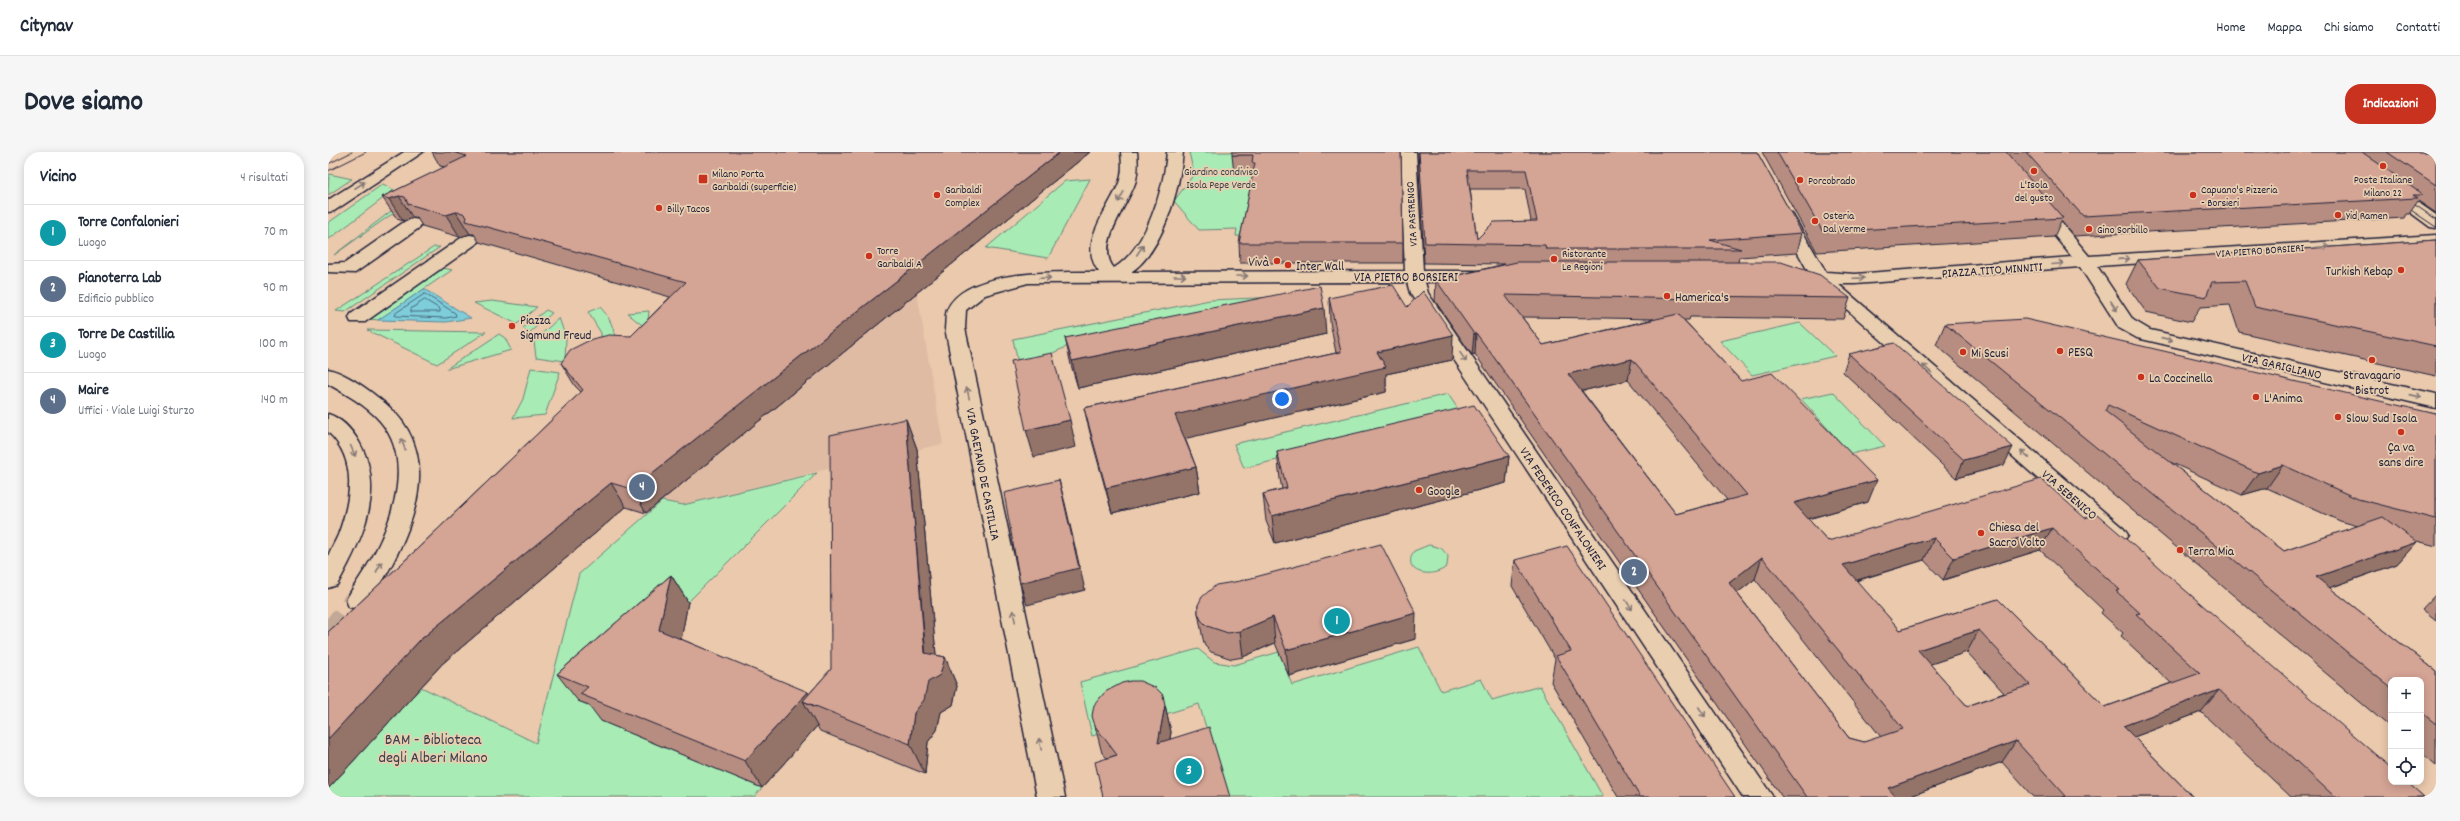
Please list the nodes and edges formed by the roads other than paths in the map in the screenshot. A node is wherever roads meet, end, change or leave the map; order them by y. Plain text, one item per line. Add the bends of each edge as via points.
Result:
1 (415, 152) edge
2 (1175, 152) edge
3 (1408, 152) edge
4 (1130, 156) edge
5 (2379, 183) edge
6 (2026, 193) edge
7 (1778, 201) edge
8 (328, 208) edge
9 (2436, 223) edge
10 (413, 224) edge
11 (470, 240) edge
12 (2436, 240) edge
13 (2085, 262) junction
14 (333, 268) dead end
15 (1112, 276) junction
16 (1414, 276) junction
17 (1499, 276) edge
18 (1775, 276) edge
19 (1820, 277) junction
20 (358, 318) dead end
21 (328, 375) edge
22 (2436, 401) edge
23 (328, 421) edge
24 (2133, 550) edge
25 (328, 580) edge
26 (358, 600) tunnel mouth
27 (1051, 797) edge
28 (1759, 797) edge

8 -> 1 street
15 -> 2 street via 1130,265 1157,220 1165,204 1174,173
3 - 16 street, VIA PASTRENGO
4 -> 15 street via 1131,174 1101,241 1101,262
5 - 9 street
6 - 13 street
7 - 19 street, VIA SEBENICO
10 - 14 street via 349,269
11 - 20 street
13 -> 12 street, VIA PIETRO BORSIERI
19 -> 13 street, PIAZZA TITO MINNITI via 1855,279
13 -> 22 street, VIA GARIGLIANO via 2130,327 2144,334
15 -> 16 street, VIA PIETRO BORSIERI
27 -> 15 street, VIA GAETANO DE CASTILLIA via 955,318 957,310 966,301 992,286 1007,281
16 - 17 street, VIA PIETRO BORSIERI
16 -> 28 street, VIA FEDERICO CONFALONIERI via 1419,293
18 - 19 street
24 -> 19 street, VIA SEBENICO
26 -> 21 street via 392,544 403,513 408,487 407,454 393,423 381,410
23 -> 25 street via 348,441 357,460 362,483 355,524

